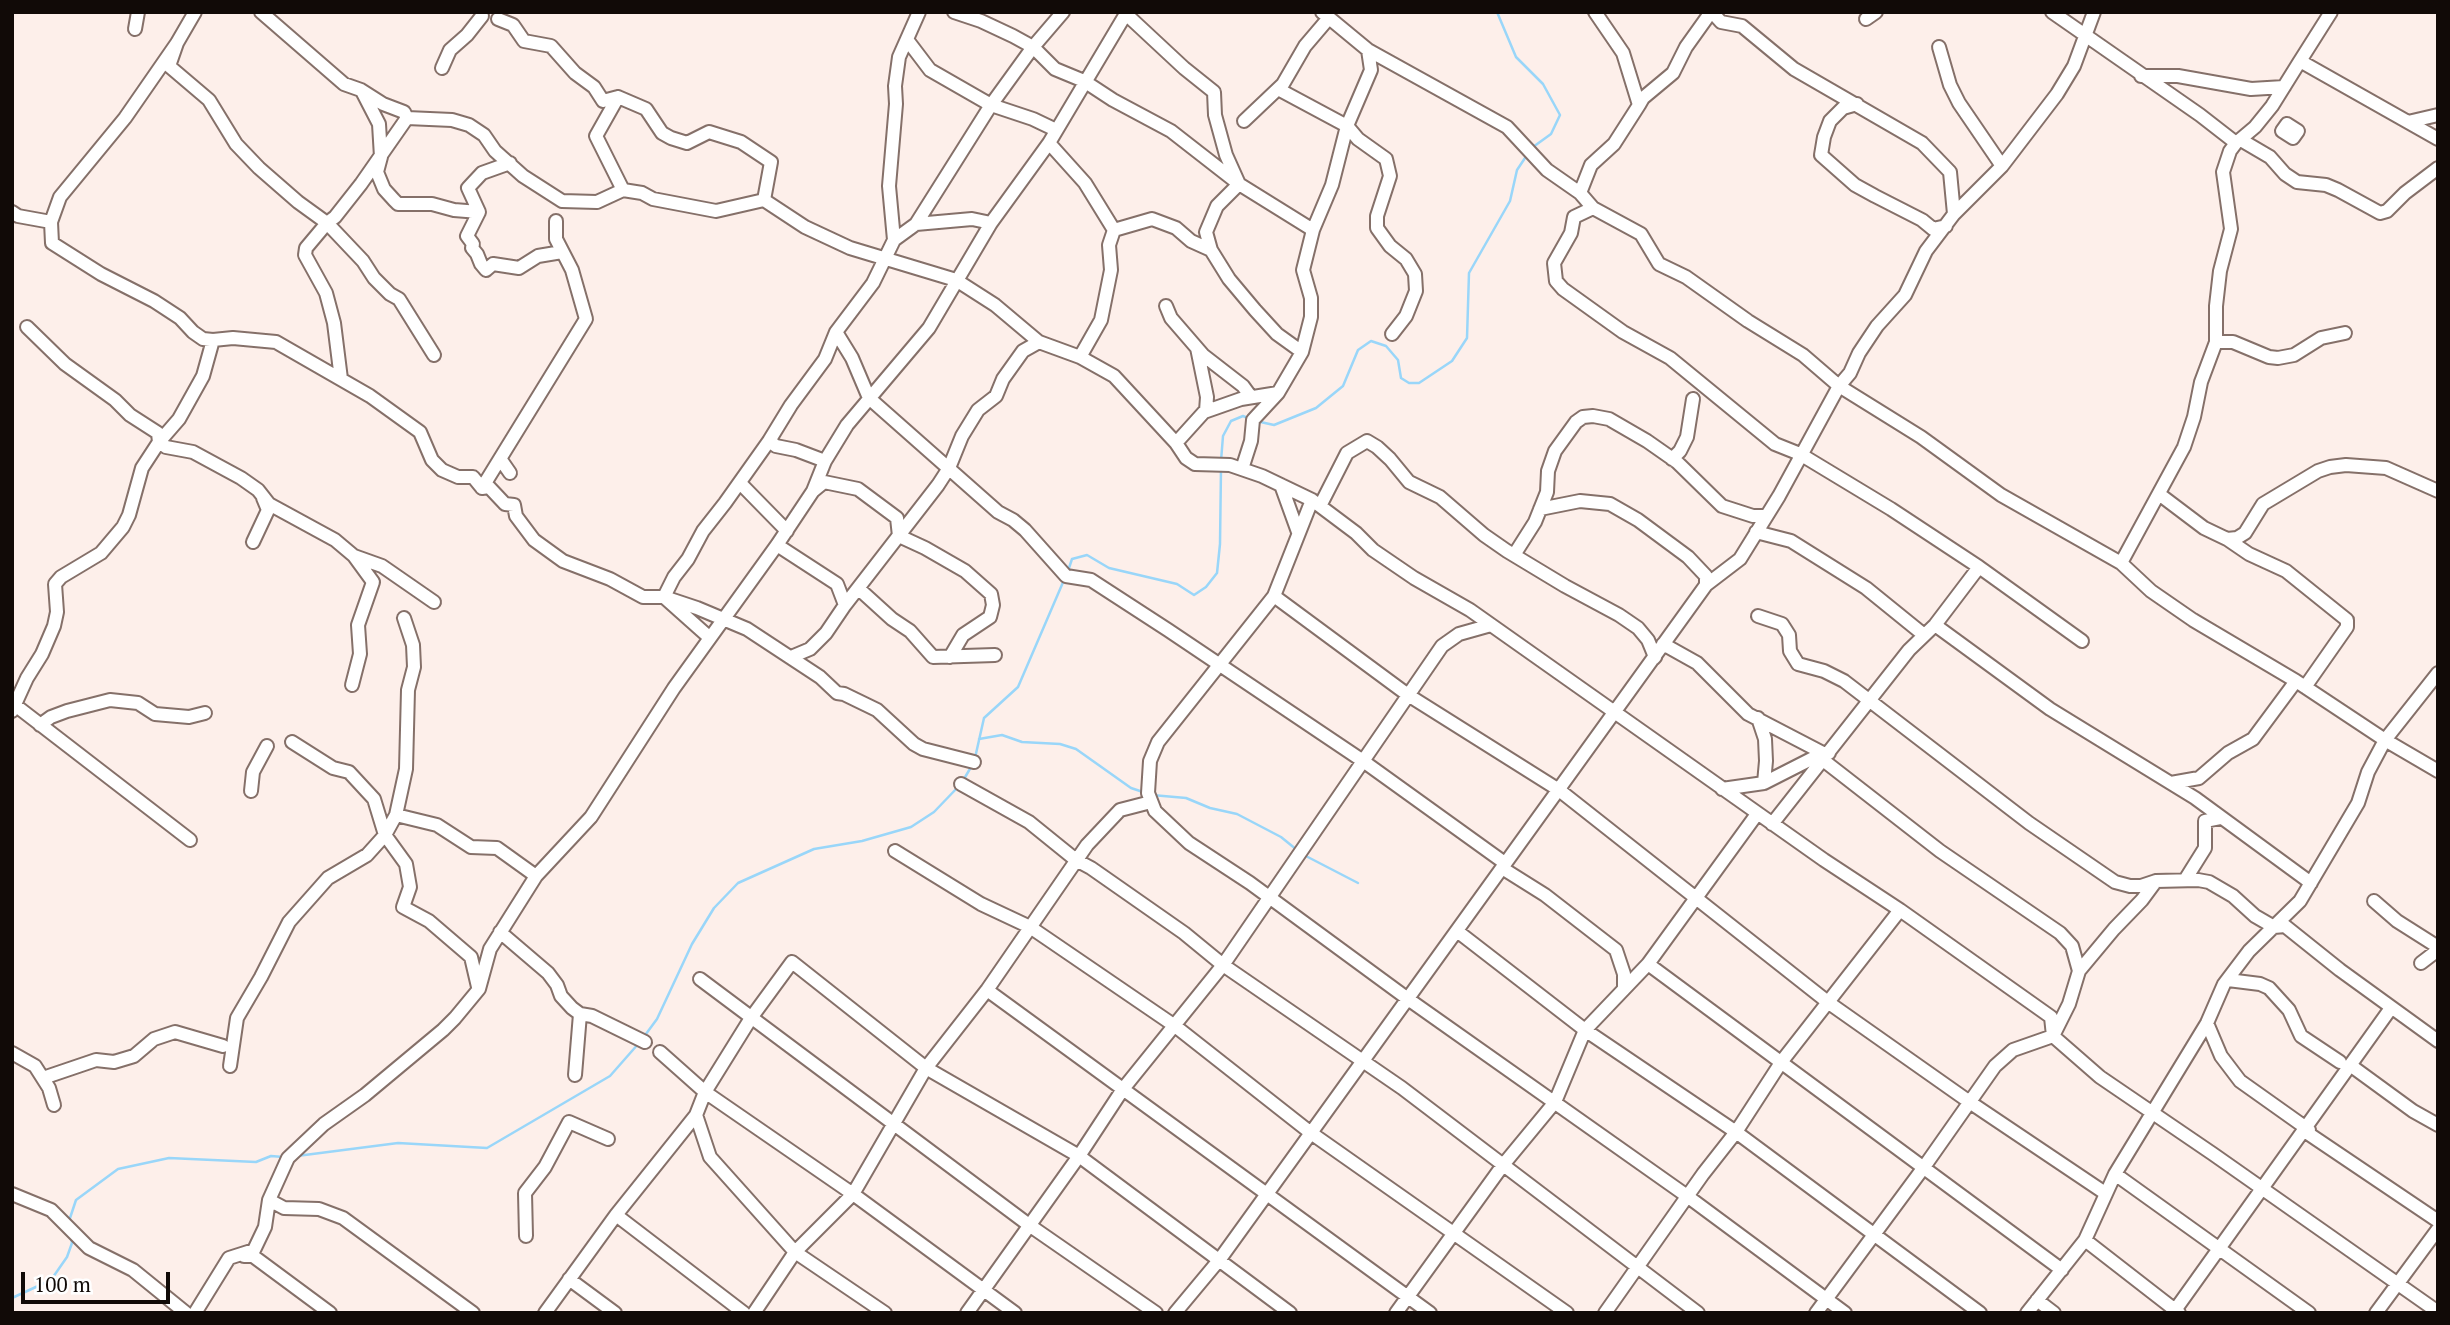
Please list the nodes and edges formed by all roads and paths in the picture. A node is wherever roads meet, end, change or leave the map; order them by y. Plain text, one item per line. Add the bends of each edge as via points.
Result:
1 (138, 12) edge
2 (195, 12) edge
3 (261, 12) edge
4 (919, 12) edge
5 (954, 12) edge
6 (1063, 12) edge
7 (1595, 12) edge
8 (1711, 12) edge
9 (2052, 12) edge
10 (2094, 12) edge
11 (2331, 12) edge
12 (1127, 13) edge
13 (1325, 15) edge
14 (482, 16) dead end
15 (498, 19) dead end
16 (135, 29) dead end
17 (2084, 36) junction
18 (908, 41) junction
19 (177, 43) junction
20 (1033, 47) junction
21 (1939, 47) dead end
22 (1368, 50) junction
23 (2300, 61) junction
24 (442, 68) dead end
25 (2141, 76) junction
26 (1084, 81) junction
27 (2284, 87) junction
28 (1278, 89) junction
29 (361, 90) junction
30 (618, 97) junction
31 (1857, 104) junction
32 (991, 105) junction
33 (1639, 105) junction
34 (2438, 115) edge
35 (407, 118) junction
36 (1244, 121) dead end
37 (2408, 122) junction
38 (1347, 126) junction
39 (1056, 130) junction
40 (2438, 139) edge
41 (2238, 141) junction
42 (1049, 143) junction
43 (381, 157) junction
44 (510, 163) junction
45 (2002, 166) junction
46 (2438, 168) edge
47 (1239, 184) junction
48 (623, 190) junction
49 (1580, 193) junction
50 (764, 200) junction
51 (1593, 208) junction
52 (12, 212) edge
53 (479, 212) junction
54 (1954, 214) junction
55 (556, 221) dead end
56 (51, 222) junction
57 (327, 223) junction
58 (991, 223) junction
59 (915, 224) junction
60 (1946, 226) junction
61 (1114, 230) junction
62 (1313, 230) junction
63 (894, 240) junction
64 (1211, 250) junction
65 (562, 252) junction
66 (886, 258) junction
67 (956, 280) junction
68 (1166, 306) dead end
69 (27, 327) dead end
70 (836, 332) junction
71 (2345, 332) dead end
72 (1392, 334) dead end
73 (212, 340) junction
74 (1039, 342) junction
75 (2216, 342) junction
76 (1197, 348) junction
77 (1302, 352) junction
78 (434, 355) dead end
79 (1080, 357) junction
80 (341, 379) junction
81 (1839, 386) junction
82 (1278, 393) junction
83 (1251, 397) junction
84 (869, 398) junction
85 (1693, 399) dead end
86 (1206, 411) junction
87 (769, 441) junction
88 (159, 442) junction
89 (1176, 443) junction
90 (1800, 454) junction
91 (1672, 459) junction
92 (501, 460) junction
93 (825, 461) junction
94 (949, 468) junction
95 (1242, 469) junction
96 (510, 473) dead end
97 (740, 483) junction
98 (1281, 485) junction
99 (482, 488) junction
100 (813, 491) junction
101 (2438, 491) edge
102 (261, 493) junction
103 (2160, 494) junction
104 (1316, 503) junction
105 (1540, 509) junction
106 (1765, 516) junction
107 (787, 531) junction
108 (1298, 532) junction
109 (1756, 532) junction
110 (899, 536) junction
111 (2227, 539) junction
112 (253, 542) dead end
113 (777, 545) junction
114 (1514, 555) junction
115 (354, 556) junction
116 (2121, 563) junction
117 (1979, 567) junction
118 (1706, 585) junction
119 (859, 589) junction
120 (1274, 596) junction
121 (664, 597) junction
122 (434, 602) dead end
123 (845, 605) junction
124 (1758, 616) dead end
125 (404, 618) dead end
126 (723, 620) junction
127 (1491, 625) junction
128 (1935, 625) junction
129 (1924, 635) junction
130 (710, 638) junction
131 (2082, 641) dead end
132 (1663, 644) junction
133 (995, 655) dead end
134 (791, 657) junction
135 (950, 657) junction
136 (1220, 664) junction
137 (1646, 668) junction
138 (2438, 673) edge
139 (2300, 684) junction
140 (352, 685) dead end
141 (1408, 695) junction
142 (1870, 700) junction
143 (14, 708) edge
144 (1614, 712) junction
145 (205, 713) dead end
146 (1758, 718) junction
147 (40, 724) junction
148 (2385, 740) junction
149 (292, 743) dead end
150 (267, 746) dead end
151 (1825, 755) junction
152 (1363, 761) junction
153 (974, 762) dead end
154 (2438, 771) edge
155 (1764, 783) junction
156 (2171, 783) junction
157 (961, 785) dead end
158 (1722, 789) junction
159 (1559, 790) junction
160 (251, 791) dead end
161 (1151, 802) junction
162 (1757, 814) junction
163 (396, 815) junction
164 (2220, 818) junction
165 (1772, 824) junction
166 (385, 835) junction
167 (190, 840) dead end
168 (895, 851) dead end
169 (1076, 860) junction
170 (1502, 865) junction
171 (536, 876) junction
172 (2185, 880) junction
173 (2156, 881) junction
174 (2311, 883) junction
175 (1269, 897) junction
176 (1696, 898) junction
177 (2374, 901) dead end
178 (1900, 910) junction
179 (1030, 927) junction
180 (2274, 927) junction
181 (1457, 931) junction
182 (500, 932) junction
183 (2438, 948) edge
184 (2421, 963) dead end
185 (1648, 964) junction
186 (1223, 965) junction
187 (2080, 971) junction
188 (700, 979) dead end
189 (2228, 980) junction
190 (1624, 988) junction
191 (479, 989) junction
192 (988, 989) junction
193 (1408, 999) junction
194 (1829, 1003) junction
195 (2391, 1008) junction
196 (580, 1014) junction
197 (751, 1018) junction
198 (2207, 1023) junction
199 (1175, 1026) junction
200 (1585, 1030) junction
201 (2053, 1036) junction
202 (2438, 1041) edge
203 (645, 1042) dead end
204 (223, 1046) dead end
205 (660, 1052) dead end
206 (12, 1053) edge
207 (1782, 1061) junction
208 (1363, 1062) junction
209 (2345, 1063) junction
210 (230, 1066) dead end
211 (926, 1068) junction
212 (575, 1075) dead end
213 (43, 1078) junction
214 (1123, 1089) junction
215 (705, 1092) junction
216 (1555, 1102) junction
217 (1971, 1103) junction
218 (54, 1105) dead end
219 (2152, 1114) junction
220 (696, 1115) junction
221 (893, 1125) junction
222 (2438, 1125) edge
223 (2306, 1130) junction
224 (1736, 1132) junction
225 (1311, 1133) junction
226 (608, 1139) dead end
227 (1079, 1156) junction
228 (1503, 1165) junction
229 (1924, 1167) junction
230 (2115, 1174) junction
231 (2261, 1188) junction
232 (1268, 1193) junction
233 (2105, 1193) junction
234 (12, 1194) edge
235 (853, 1194) junction
236 (1687, 1196) junction
237 (269, 1200) junction
238 (616, 1215) junction
239 (2438, 1221) edge
240 (1029, 1225) junction
241 (2438, 1229) edge
242 (1453, 1234) junction
243 (1872, 1234) junction
244 (526, 1236) dead end
245 (2085, 1240) junction
246 (2219, 1247) junction
247 (795, 1252) junction
248 (229, 1258) junction
249 (1220, 1259) junction
250 (1638, 1266) junction
251 (2062, 1270) junction
252 (569, 1279) junction
253 (2397, 1282) junction
254 (983, 1291) junction
255 (1408, 1297) junction
256 (1826, 1298) junction
257 (2037, 1300) junction
258 (2176, 1312) edge
259 (2438, 1312) edge
260 (186, 1313) edge
261 (195, 1313) edge
262 (330, 1313) edge
263 (473, 1313) edge
264 (545, 1313) edge
265 (615, 1313) edge
266 (744, 1313) edge
267 (754, 1313) edge
268 (885, 1313) edge
269 (967, 1313) edge
270 (1016, 1313) edge
271 (1156, 1313) edge
272 (1175, 1313) edge
273 (1290, 1313) edge
274 (1396, 1313) edge
275 (1430, 1313) edge
276 (1567, 1313) edge
277 (1605, 1313) edge
278 (1698, 1313) edge
279 (1815, 1313) edge
280 (1845, 1313) edge
281 (1980, 1313) edge
282 (2027, 1313) edge
283 (2054, 1313) edge
284 (2309, 1313) edge
285 (2376, 1313) edge

1 - 16 street
2 - 19 street
3 - 29 street via 344,84
4 - 18 street
5 - 20 street
6 - 20 street
7 - 33 street via 1623,53
8 - 31 street via 1721,22 1742,26 1794,69
8 - 33 street via 1673,73
9 - 17 street
10 - 17 street
11 - 23 street
12 - 26 street
12 - 47 street via 1214,92 1215,115
13 - 22 street
13 - 28 street
14 - 24 street via 450,50
15 - 30 street via 513,25 524,41 551,46 603,100
17 - 25 street
17 - 45 street via 2074,66 2057,94
18 - 32 street via 930,70
18 - 63 street via 899,57 895,86 889,187
19 - 56 street via 125,118 60,197
19 - 57 street via 169,66 209,100 236,144 259,168
20 - 26 street via 1055,69
20 - 32 street
21 - 45 street via 1959,103
22 - 38 street via 1371,70
22 - 49 street via 1507,127 1547,170
23 - 27 street
23 - 37 street
25 - 27 street via 2178,76 2251,89
25 - 41 street
26 - 39 street
26 - 47 street via 1171,131
27 - 41 street
28 - 36 street
28 - 38 street
29 - 35 street via 404,112
29 - 43 street via 379,124
30 - 48 street via 596,136
30 - 50 street via 646,110 671,138 687,143 709,132 741,142 771,162
31 - 54 street via 1922,143 1950,172
31 - 60 street via 1843,108 1830,121 1821,155 1855,185 1933,229
32 - 39 street
32 - 59 street
33 - 49 street via 1615,144 1591,165
34 - 37 street
35 - 43 street
35 - 44 street via 469,125
37 - 40 street
38 - 62 street via 1332,185
38 - 72 street via 1386,159 1390,176 1377,229 1415,274 1416,291
39 - 42 street
41 - 46 street via 2270,157 2297,182 2326,185 2380,214
41 - 75 street via 2223,172 2231,229 2220,271
42 - 58 street
42 - 61 street via 1085,183
43 - 53 street via 377,172 384,190 398,204
43 - 57 street
44 - 48 street via 562,201 597,202
44 - 53 street via 482,173 468,188
45 - 54 street
47 - 62 street
47 - 64 street via 1217,206 1206,232
48 - 50 street via 716,211
49 - 51 street
50 - 66 street via 805,227 850,248
51 - 81 street via 1641,233 1658,264 1686,277 1803,355
51 - 90 street via 1574,217 1571,233 1554,263 1556,281 1599,316 1670,358 1775,444
52 - 56 street
53 - 65 street via 467,236 486,270 493,264 519,268 538,256
54 - 60 street
55 - 65 street
56 - 73 street via 52,243 161,305 203,339
57 - 78 street via 398,299
57 - 80 street via 305,255 326,293
58 - 59 street via 972,219
58 - 67 street
59 - 63 street
60 - 81 street via 1926,251 1905,295 1877,326
61 - 64 street via 1152,219
61 - 79 street via 1101,320
62 - 77 street via 1303,270 1311,317
63 - 66 street
64 - 77 street via 1255,310
65 - 92 street via 586,319
66 - 67 street
66 - 70 street
67 - 74 street
67 - 84 street via 929,328
68 - 76 street
69 - 88 street via 65,364 158,433
70 - 84 street
70 - 87 street via 825,359
71 - 75 street via 2278,358 2233,342
73 - 80 street via 275,342
73 - 88 street via 203,376 179,419
74 - 79 street
74 - 94 street via 1023,351 996,396 978,410
75 - 103 street via 2184,447
76 - 83 street
76 - 86 street
77 - 82 street
79 - 89 street via 1114,376
80 - 99 street via 420,432 432,460 442,470 473,477
81 - 90 street
81 - 116 street via 2001,495
82 - 83 street
82 - 95 street via 1253,421
83 - 86 street
84 - 93 street
84 - 94 street
85 - 91 street via 1687,437
86 - 89 street
87 - 93 street
87 - 97 street
88 - 102 street via 193,452
88 - 143 street via 142,468 123,527 101,552 55,584 54,626
89 - 95 street via 1195,464
90 - 106 street
90 - 117 street
91 - 105 street via 1609,419 1583,417 1555,451
91 - 106 street via 1723,506
92 - 96 street
92 - 99 street
93 - 100 street
94 - 110 street
94 - 136 street via 998,512 1026,530 1066,576 1091,580
95 - 98 street
97 - 107 street
97 - 121 street
98 - 104 street
98 - 108 street
99 - 121 street via 489,487 505,504 514,505 516,516 534,540 563,561 643,597
100 - 107 street
100 - 110 street via 824,482 858,489 897,519
101 - 111 street via 2386,468 2330,467 2263,504 2245,533
102 - 112 street via 268,510
102 - 115 street via 269,504 335,540
103 - 111 street via 2204,528
103 - 116 street
104 - 108 street
104 - 114 street via 1347,453 1367,441 1390,458 1409,482 1440,496
104 - 127 street via 1373,550
105 - 114 street
105 - 118 street via 1580,501 1610,504 1688,557 1706,576
106 - 109 street
107 - 113 street
108 - 120 street
109 - 118 street via 1740,559
109 - 129 street via 1791,541 1866,588
110 - 119 street
110 - 135 street via 965,571 991,594 990,617 963,635
111 - 139 street via 2286,571 2347,620 2347,626
113 - 123 street via 837,584
113 - 126 street
114 - 137 street via 1638,628 1655,657
115 - 122 street via 382,566
115 - 140 street via 373,582 358,625 359,654
116 - 139 street via 2193,620
117 - 128 street
117 - 131 street
118 - 132 street
119 - 123 street
119 - 135 street via 910,631 933,657
120 - 136 street
120 - 141 street
121 - 126 street
121 - 130 street
123 - 134 street via 817,644
124 - 142 street via 1782,624 1798,664 1825,671
125 - 163 street via 414,667 408,690 406,769
126 - 130 street
126 - 134 street via 747,629
127 - 141 street via 1459,634 1442,646
127 - 144 street
128 - 129 street
128 - 156 street via 2050,709
129 - 142 street
130 - 171 street via 591,817
132 - 137 street
132 - 146 street via 1697,663 1733,701
133 - 135 street
134 - 153 street via 837,693 877,710 914,744
136 - 152 street
136 - 161 street via 1158,742 1150,761
137 - 144 street
138 - 148 street
139 - 148 street
139 - 156 street via 2253,739 2199,778
141 - 152 street
141 - 159 street
142 - 151 street
142 - 173 street via 2029,823 2115,882 2141,886
143 - 147 street
144 - 158 street
144 - 159 street
145 - 147 street via 189,718 155,714 138,703 110,700 67,710
146 - 151 street
146 - 155 street via 1765,739
147 - 167 street
148 - 154 street
148 - 174 street via 2358,803
149 - 166 street via 333,768 349,772 374,800
150 - 160 street via 253,772
151 - 155 street
151 - 165 street
151 - 187 street via 1940,851 2060,933 2072,946
152 - 170 street
152 - 175 street
155 - 158 street
156 - 164 street
157 - 169 street via 1029,822
158 - 162 street
159 - 170 street
159 - 176 street
161 - 169 street via 1119,810
161 - 175 street via 1189,843
162 - 165 street
162 - 176 street
163 - 166 street
163 - 171 street via 438,825 471,847 497,848
164 - 172 street via 2205,821 2205,848
164 - 174 street
165 - 178 street
166 - 191 street via 406,864 410,887 403,907 429,921 471,957
166 - 210 street via 367,855 328,878 289,922 237,1018
168 - 179 street via 981,904
169 - 179 street
169 - 186 street
170 - 181 street
170 - 190 street via 1616,950
171 - 182 street
172 - 173 street
172 - 180 street via 2209,882
173 - 187 street
174 - 180 street
175 - 186 street
175 - 193 street
176 - 185 street
176 - 194 street
177 - 183 street
178 - 194 street
178 - 201 street via 2051,1017
179 - 192 street
179 - 199 street
180 - 189 street
180 - 195 street via 2285,926
181 - 193 street
181 - 200 street
182 - 191 street via 490,949
182 - 196 street via 548,972 565,1002
183 - 184 street
185 - 190 street
185 - 207 street
186 - 199 street
186 - 208 street
187 - 201 street
188 - 197 street
189 - 198 street
189 - 209 street via 2269,988 2289,1010 2301,1036
190 - 200 street
191 - 237 street via 443,1030 288,1158
192 - 211 street
192 - 214 street
193 - 208 street
193 - 216 street
194 - 207 street
194 - 217 street
195 - 202 street
195 - 209 street
196 - 203 street
196 - 212 street
197 - 211 street via 792,962
197 - 215 street
197 - 221 street
198 - 219 street
198 - 223 street via 2221,1056 2240,1081
199 - 214 street
199 - 225 street
200 - 216 street
200 - 224 street
201 - 217 street via 2013,1050 1995,1066
201 - 219 street
204 - 213 street via 175,1032 155,1039 134,1056 114,1062 96,1060
205 - 215 street
206 - 213 street via 35,1066
207 - 224 street
207 - 229 street
208 - 225 street
208 - 228 street
209 - 222 street
209 - 223 street
211 - 221 street
211 - 227 street
213 - 218 street
214 - 227 street
214 - 232 street
215 - 220 street
215 - 235 street
216 - 228 street
216 - 236 street
217 - 229 street
217 - 233 street
219 - 230 street
219 - 231 street
220 - 238 street
220 - 247 street via 710,1157
221 - 235 street
221 - 240 street
223 - 231 street
223 - 239 street
224 - 236 street
224 - 243 street
225 - 232 street
225 - 242 street
226 - 244 street via 569,1122 525,1193
227 - 240 street
227 - 249 street
228 - 242 street
228 - 250 street
229 - 243 street
229 - 251 street
230 - 233 street
230 - 246 street
231 - 246 street
231 - 253 street
232 - 249 street
232 - 255 street
233 - 245 street
234 - 260 street via 51,1210 89,1248 133,1270
235 - 247 street
235 - 254 street
236 - 250 street
236 - 256 street
237 - 248 street via 265,1227 254,1250
237 - 263 street via 284,1208 319,1209 343,1218
238 - 252 street
238 - 266 street
240 - 254 street
240 - 271 street
241 - 253 street
242 - 255 street
242 - 276 street
243 - 256 street
243 - 281 street
245 - 251 street
245 - 258 street
246 - 258 street
246 - 284 street
247 - 267 street
247 - 268 street
248 - 261 street
248 - 262 street via 253,1256
249 - 272 street
249 - 273 street
250 - 277 street
250 - 278 street
251 - 257 street
252 - 264 street
252 - 265 street
253 - 259 street
253 - 285 street
254 - 269 street
254 - 270 street
255 - 274 street
255 - 275 street
256 - 279 street
256 - 280 street
257 - 282 street
257 - 283 street

